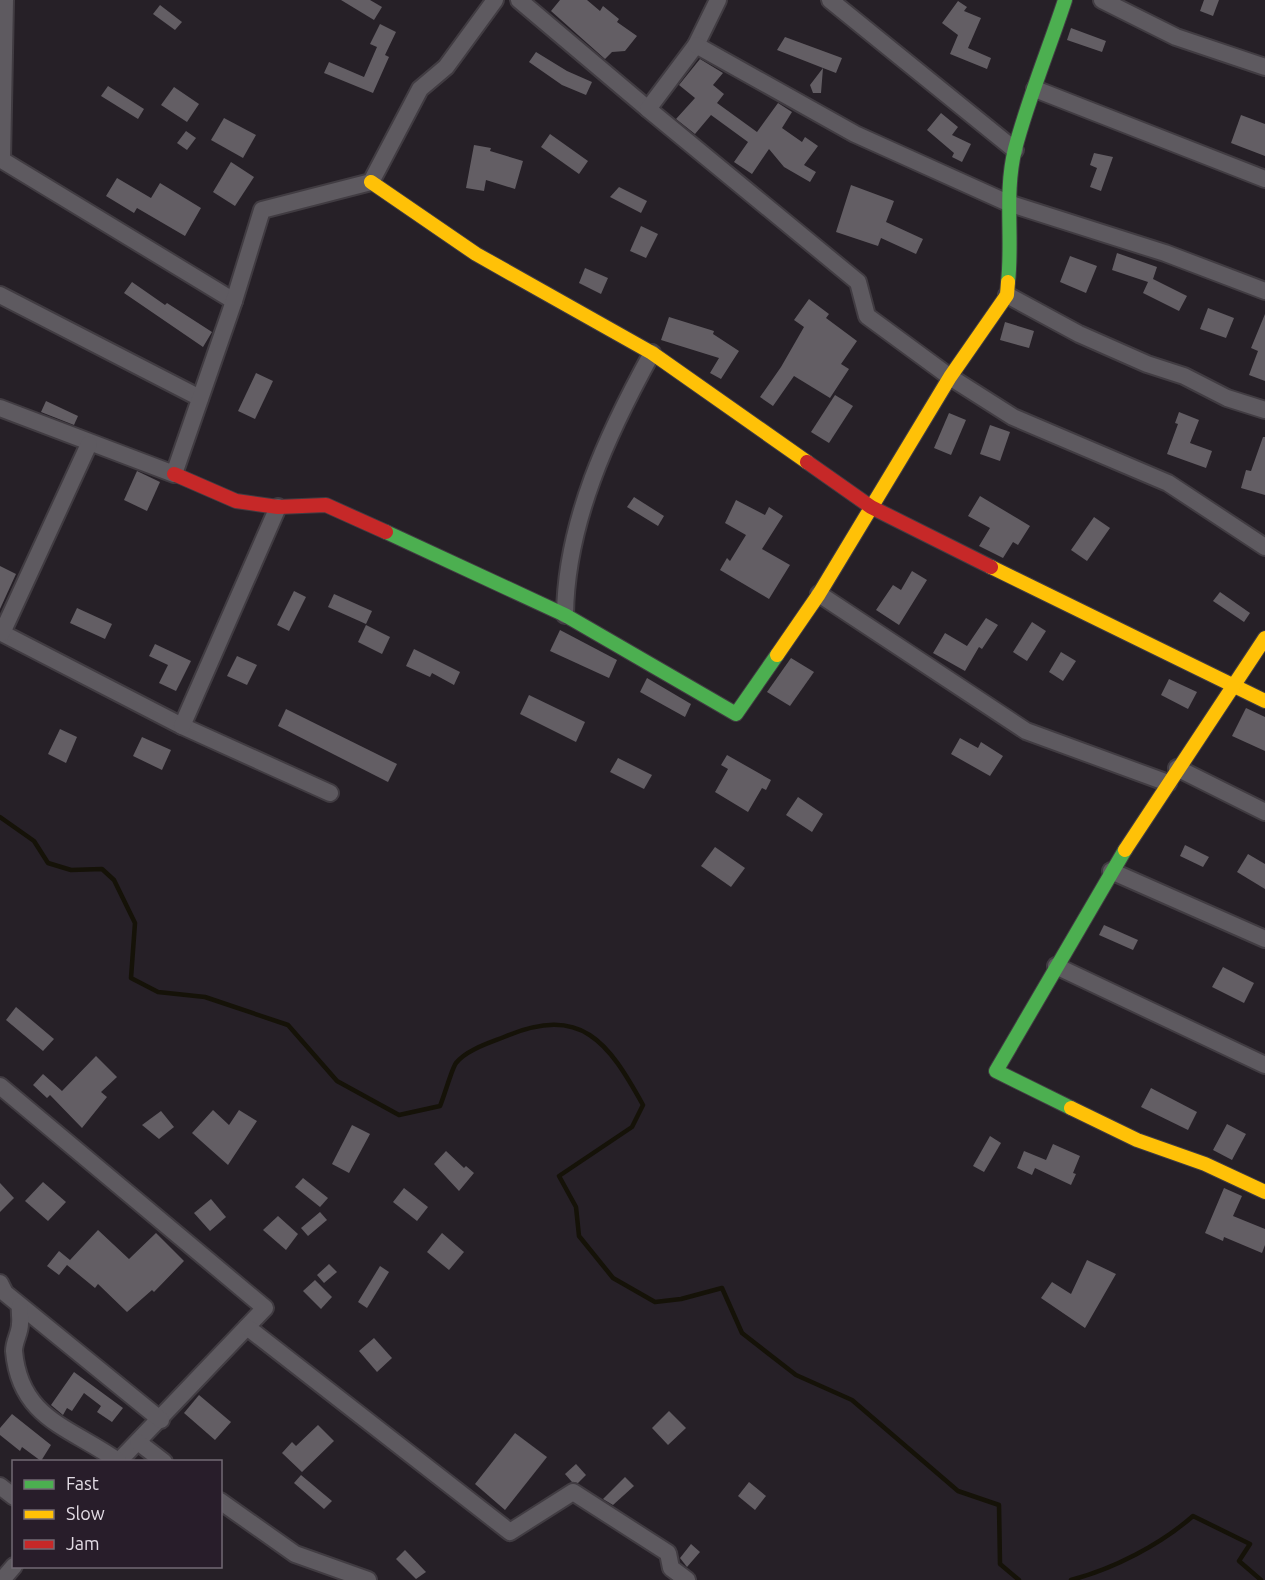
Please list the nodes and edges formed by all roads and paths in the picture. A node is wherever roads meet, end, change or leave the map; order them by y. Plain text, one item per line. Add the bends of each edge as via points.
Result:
1 (495, 0) edge
2 (519, 0) edge
3 (718, 0) edge
4 (830, 0) edge
5 (1065, 0) edge
6 (1102, 0) edge
7 (4, 9) edge
8 (696, 45) junction
9 (1265, 67) edge
10 (1035, 89) junction
11 (648, 109) junction
12 (1015, 150) junction
13 (1, 161) edge
14 (1265, 179) edge
15 (371, 182) junction
16 (1008, 203) junction
17 (1265, 291) edge
18 (0, 295) edge
19 (1007, 295) junction
20 (234, 302) junction
21 (652, 353) junction
22 (950, 377) junction
23 (200, 398) junction
24 (0, 408) edge
25 (1265, 410) edge
26 (89, 444) junction
27 (174, 474) junction
28 (278, 507) junction
29 (871, 507) junction
30 (1265, 547) edge
31 (819, 594) junction
32 (565, 615) junction
33 (1, 632) edge
34 (1265, 638) edge
35 (1234, 688) junction
36 (1265, 701) edge
37 (182, 726) junction
38 (1178, 768) junction
39 (1168, 783) junction
40 (330, 793) dead end
41 (1265, 812) edge
42 (1111, 871) junction
43 (1265, 939) edge
44 (1056, 966) junction
45 (1265, 1065) edge
46 (0, 1086) edge
47 (1265, 1192) edge
48 (0, 1283) edge
49 (20, 1306) junction
50 (247, 1327) junction
51 (161, 1420) junction
52 (138, 1443) junction
53 (117, 1460) edge
54 (119, 1460) edge
55 (164, 1460) edge
56 (0, 1486) edge
57 (12, 1495) edge
58 (222, 1502) edge
59 (12, 1568) edge
60 (2, 1580) edge
61 (368, 1580) edge
62 (687, 1580) edge

1 - 15 street via 446,68 420,88
2 - 11 street
3 - 8 street
4 - 12 street
5 - 10 street
6 - 9 street via 1176,37
7 - 13 street
8 - 11 street
8 - 16 street via 855,134
10 - 12 street
10 - 14 street
11 - 22 street via 858,282 867,316
12 - 16 street
13 - 20 street
15 - 20 street via 262,210
15 - 21 street via 476,254
16 - 17 street via 1165,253
16 - 19 street via 1012,249
18 - 23 street
19 - 22 street
19 - 25 street via 1099,343 1184,376 1227,398
20 - 23 street
21 - 29 street
21 - 32 street via 616,419 597,469 565,576
22 - 29 street
22 - 30 street via 1013,417 1168,483
23 - 27 street
24 - 26 street
26 - 27 street
26 - 33 street
27 - 28 street via 236,501
28 - 32 street via 326,505
28 - 37 street
29 - 31 street
29 - 35 street
31 - 32 street via 736,714
31 - 39 street via 1026,731
33 - 37 street
34 - 35 street
35 - 36 street
35 - 38 street
37 - 40 street
38 - 39 street
38 - 41 street
39 - 42 street
42 - 43 street
42 - 44 street
44 - 45 street
44 - 47 street via 996,1071 1137,1140 1205,1164
46 - 50 street via 265,1308
48 - 49 street
49 - 51 street
49 - 53 street via 21,1325 14,1349 22,1388 43,1415
50 - 51 street
50 - 62 street via 510,1532 573,1492 668,1553 671,1568
51 - 52 street
52 - 54 street
52 - 55 street
56 - 57 street
58 - 61 street via 295,1554
59 - 60 street

